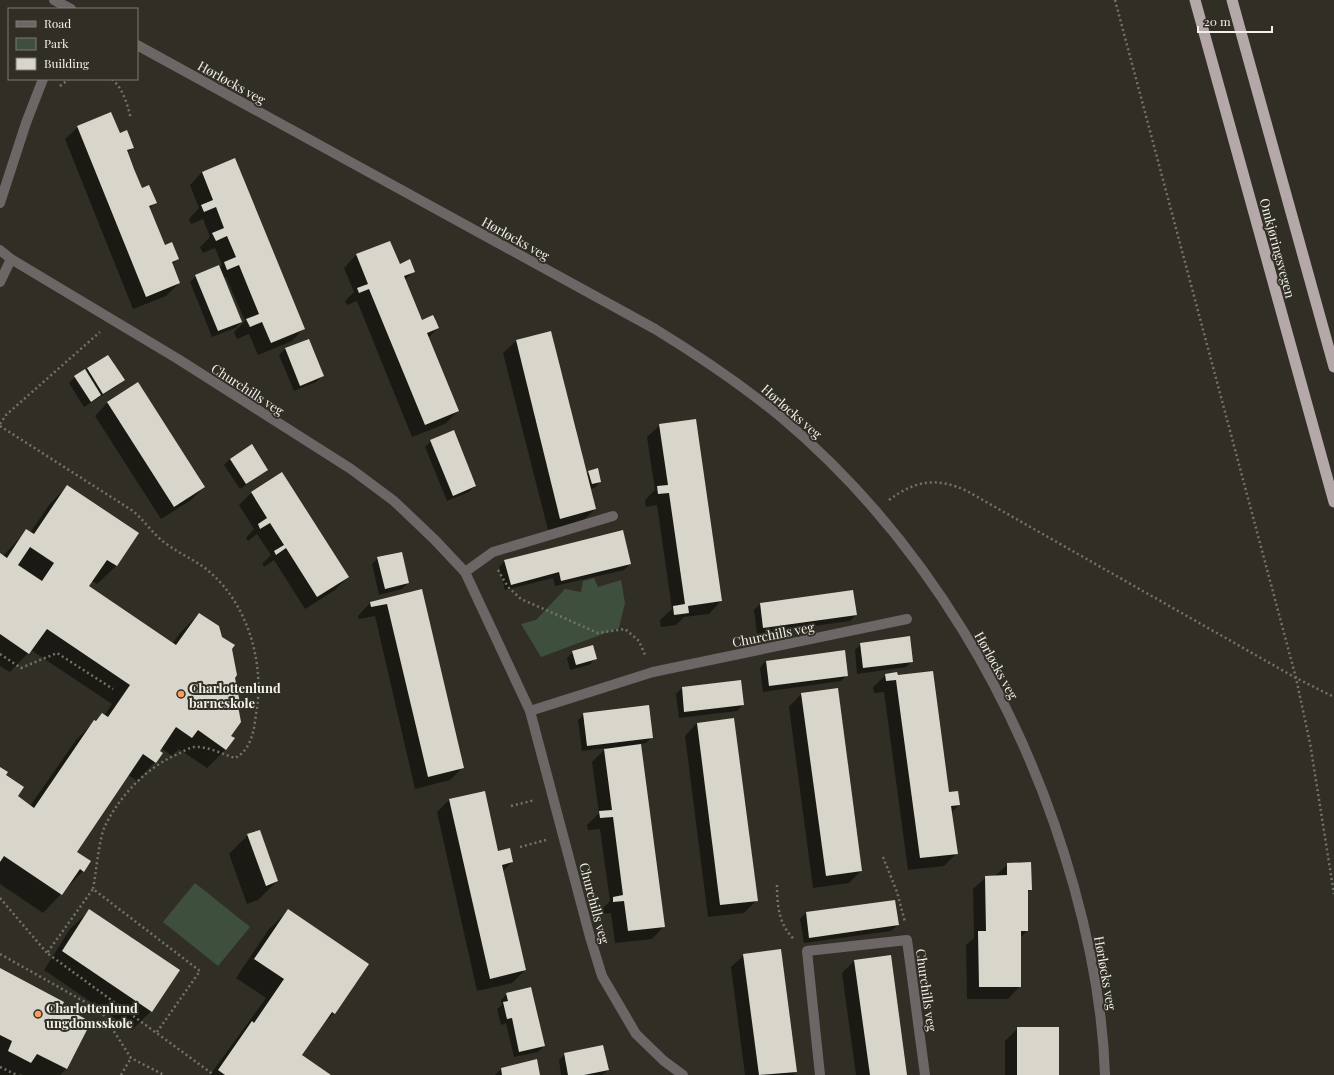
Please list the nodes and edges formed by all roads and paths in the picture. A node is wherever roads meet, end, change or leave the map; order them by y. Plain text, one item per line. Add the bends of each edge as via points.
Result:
1 (54, 0) edge
2 (1115, 0) edge
3 (1196, 0) edge
4 (1232, 0) edge
5 (67, 8) edge
6 (138, 46) edge
7 (42, 80) edge
8 (113, 80) edge
9 (131, 119) dead end
10 (0, 203) edge
11 (0, 250) edge
12 (11, 259) junction
13 (0, 282) edge
14 (115, 321) junction
15 (1334, 367) edge
16 (0, 425) edge
17 (888, 500) dead end
18 (1334, 502) edge
19 (613, 516) dead end
20 (490, 554) junction
21 (465, 572) junction
22 (907, 619) dead end
23 (0, 654) edge
24 (652, 672) junction
25 (1296, 678) junction
26 (113, 689) dead end
27 (1334, 697) edge
28 (530, 711) junction
29 (553, 795) junction
30 (511, 806) dead end
31 (563, 835) junction
32 (520, 847) dead end
33 (883, 857) dead end
34 (777, 885) dead end
35 (93, 889) junction
36 (1334, 894) edge
37 (0, 898) edge
38 (907, 940) junction
39 (807, 951) junction
40 (47, 953) junction
41 (0, 954) edge
42 (157, 1032) junction
43 (131, 1058) junction
44 (0, 1068) edge
45 (17, 1075) edge
46 (121, 1075) edge
47 (164, 1075) edge
48 (214, 1075) edge
49 (683, 1075) edge
50 (820, 1075) edge
51 (926, 1075) edge
52 (1105, 1075) edge

1 - 5 street
2 - 25 path
3 - 18 highway, Omkjøringsvegen
4 - 15 highway, Omkjøringsvegen
6 - 52 street, Hørløcks veg via 703,359 783,419 848,481 922,569 946,604 998,692 1024,744 1049,805 1080,911 1100,1006
7 - 10 street
8 - 9 path via 127,100
11 - 12 street, Churchills veg
12 - 13 street
12 - 14 street, Churchills veg
14 - 16 path via 6,415
14 - 21 street, Churchills veg via 351,469 394,502
16 - 35 path via 133,512 146,522 156,536 212,574 227,588 237,604 254,652 258,681 257,708 248,746 241,756 235,758 210,749 193,747 151,769 137,782 104,828
17 - 25 path via 925,482 952,484
19 - 20 street
20 - 21 street
20 - 24 path via 508,587 521,599 598,633 625,629 632,634 639,641
21 - 28 street, Churchills veg
22 - 24 street, Churchills veg
23 - 26 path via 21,668 57,653
24 - 28 street, Churchills veg
25 - 27 path
25 - 36 path via 1310,743
28 - 29 street, Churchills veg
29 - 30 path
29 - 31 street, Churchills veg
31 - 32 path
31 - 49 street, Churchills veg via 602,976 636,1034
33 - 38 path via 897,892
34 - 39 path via 777,903 784,925 792,938
35 - 40 path
35 - 42 path via 200,971
37 - 40 path
38 - 39 street, Churchills veg
38 - 51 street, Churchills veg
39 - 50 street
40 - 42 path
41 - 43 path via 102,1011
42 - 48 path
43 - 46 path
43 - 47 path
44 - 45 path

